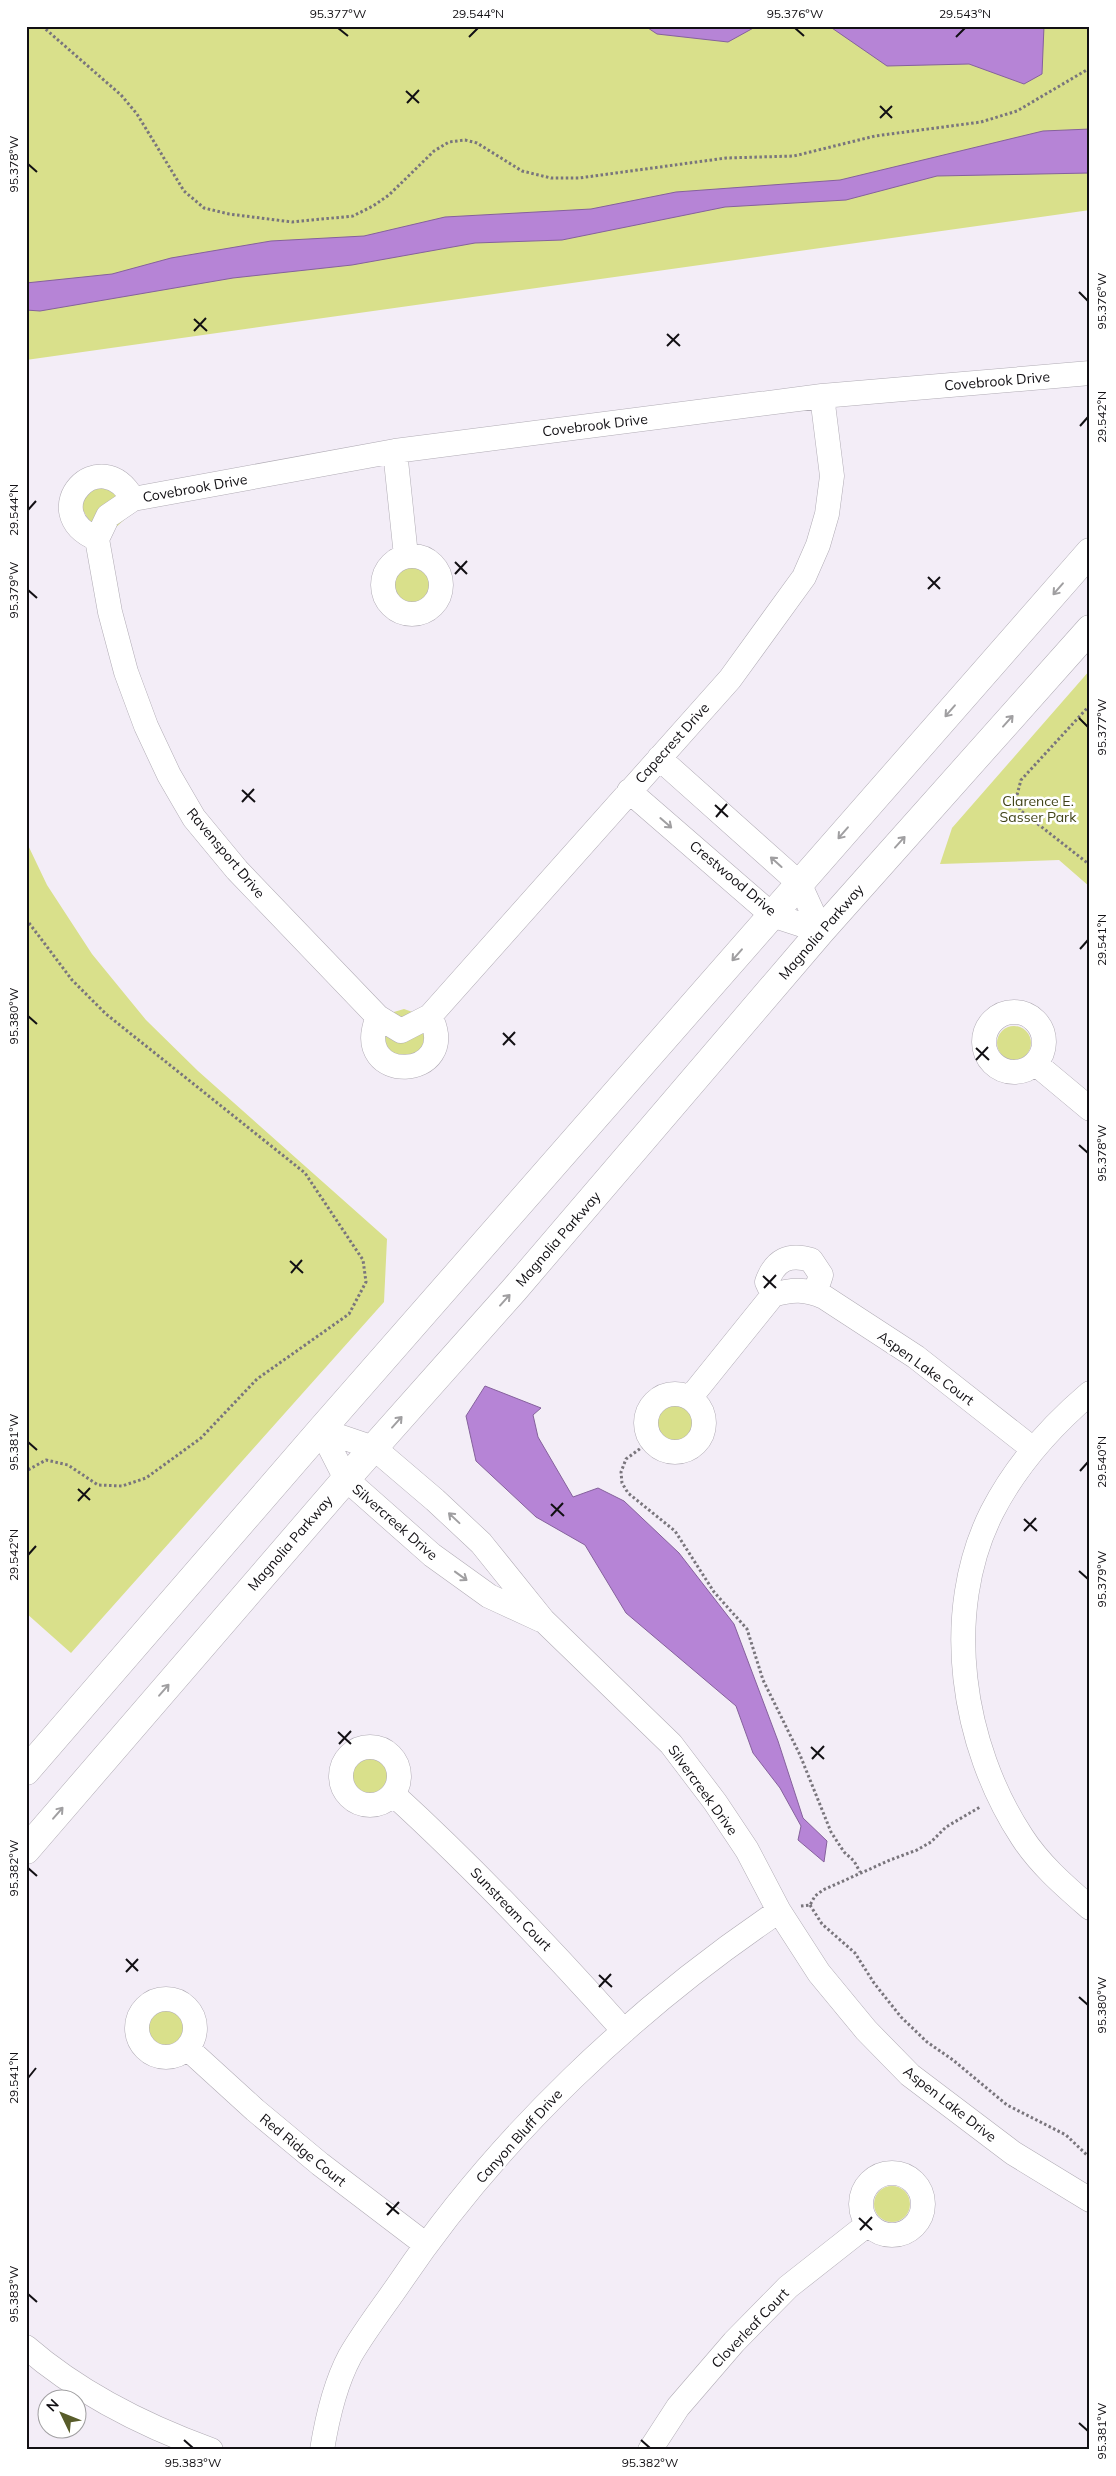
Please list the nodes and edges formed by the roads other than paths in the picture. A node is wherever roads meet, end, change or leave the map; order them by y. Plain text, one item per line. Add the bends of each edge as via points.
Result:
1 (1090, 373) edge
2 (822, 396) junction
3 (395, 451) junction
4 (133, 499) junction
5 (97, 539) junction
6 (1090, 552) edge
7 (406, 556) dead end
8 (1090, 629) edge
9 (659, 758) junction
10 (629, 790) junction
11 (799, 883) junction
12 (772, 914) junction
13 (821, 931) junction
14 (430, 1016) junction
15 (378, 1017) junction
16 (401, 1031) joint
17 (1036, 1064) dead end
18 (1090, 1109) edge
19 (815, 1293) junction
20 (773, 1294) junction
21 (1090, 1393) edge
22 (690, 1398) junction
23 (321, 1430) junction
24 (374, 1448) junction
25 (1033, 1449) junction
26 (346, 1479) junction
27 (543, 1620) junction
28 (26, 1771) edge
29 (393, 1794) dead end
30 (26, 1850) edge
31 (1090, 1908) edge
32 (779, 1912) junction
33 (624, 2031) junction
34 (187, 2048) dead end
35 (1090, 2200) edge
36 (868, 2224) dead end
37 (425, 2244) junction
38 (26, 2346) edge
39 (211, 2450) edge
40 (322, 2450) edge
41 (650, 2450) edge

1 - 2 street, Covebrook Drive
2 - 3 street, Covebrook Drive
2 - 9 street, Capecrest Drive via 832,476 827,514 804,577 730,679
3 - 4 street, Covebrook Drive
3 - 7 street
4 - 5 street, Covebrook Drive via 108,516
4 - 5 street via 126,486 106,476 84,481 74,492 70,507 73,522 83,533
5 - 15 street, Ravensport Drive via 110,612 126,672 146,726 194,818 237,870
6 -> 11 main road
13 -> 8 main road, Magnolia Parkway
9 - 10 street, Capecrest Drive
11 -> 9 street
10 -> 12 street, Crestwood Drive
10 - 14 street, Capecrest Drive
11 - 12 main road
11 - 13 street
12 - 13 street, Crestwood Drive
12 -> 23 main road
24 -> 13 main road, Magnolia Parkway via 514,1290
14 - 15 street via 436,1028 437,1043 420,1065 406,1068 392,1066 380,1057 373,1045 372,1031
14 - 16 street, Capecrest Drive
15 - 16 street, Ravensport Drive
17 - 18 street
19 - 20 street, Aspen Lake Court via 790,1290
19 - 20 street via 821,1275 811,1260 789,1257 779,1260 770,1272 767,1282
19 - 25 street, Aspen Lake Court via 916,1357
20 - 22 street
21 - 25 street via 1067,1412
22 - 22 street via 702,1412 704,1421 700,1438 693,1445 676,1452 667,1450 652,1440 647,1424 652,1407 665,1396
23 - 24 street, Silvercreek Drive
23 - 26 street, Silvercreek Drive
23 - 28 main road
24 - 26 main road, Magnolia Parkway
27 -> 24 street, Silvercreek Drive via 481,1543
25 - 31 street via 991,1514 972,1566 964,1618 965,1669 971,1714 984,1763 999,1800 1023,1839 1051,1874
26 -> 27 street, Silvercreek Drive via 432,1555 489,1596
30 -> 26 main road, Magnolia Parkway
27 - 32 street, Silvercreek Drive via 671,1744 746,1850
29 - 33 street, Sunstream Court via 498,1894
32 - 33 street, Canyon Bluff Drive via 724,1948
32 - 35 street, Aspen Lake Drive via 819,1973 866,2030 910,2075 1013,2153
33 - 37 street, Canyon Bluff Drive via 565,2086
34 - 37 street, Red Ridge Court via 320,2164
36 - 41 street, Cloverleaf Court via 788,2287 734,2342 678,2408
37 - 40 street, Canyon Bluff Drive via 350,2358 327,2418
38 - 39 street via 73,2382 121,2411

